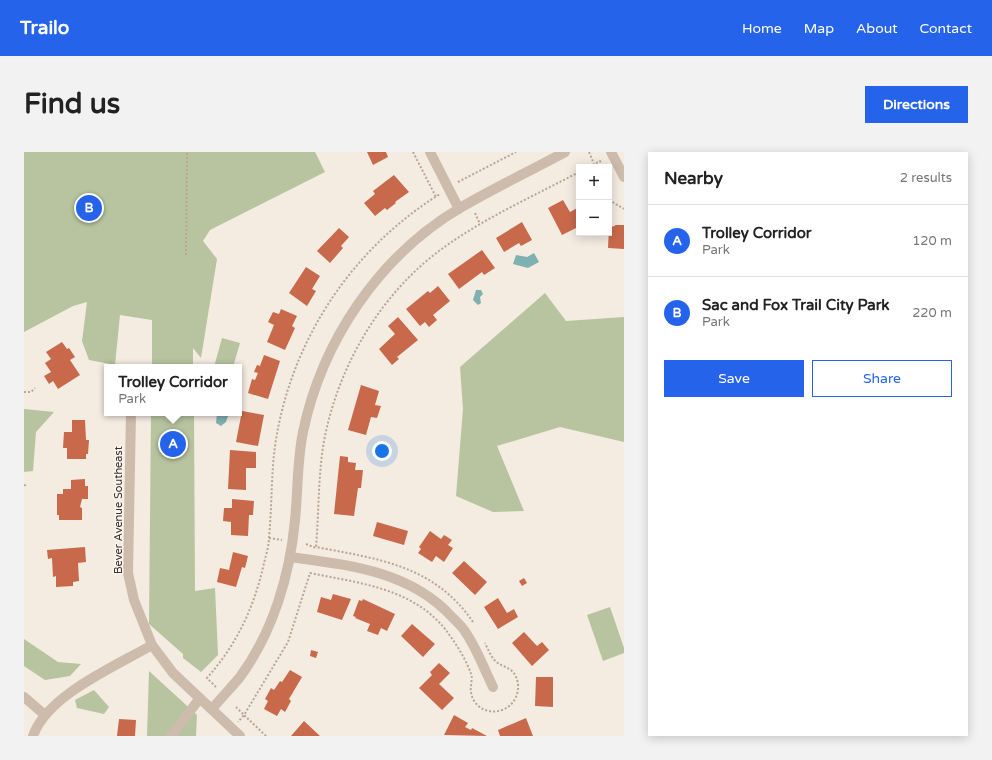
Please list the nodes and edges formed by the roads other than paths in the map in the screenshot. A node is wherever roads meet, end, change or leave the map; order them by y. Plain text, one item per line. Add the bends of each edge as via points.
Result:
1 (430, 152) edge
2 (565, 152) edge
3 (611, 152) edge
4 (624, 177) edge
5 (459, 209) junction
6 (131, 416) edge
7 (290, 557) junction
8 (152, 645) junction
9 (493, 687) dead end
10 (24, 697) edge
11 (200, 698) junction
12 (212, 709) junction
13 (45, 715) junction
14 (236, 732) edge
15 (33, 736) edge
16 (171, 736) edge

1 - 5 street
2 - 5 street
3 - 4 street
5 - 7 street via 425,232 394,259 355,309 329,355 302,433
6 - 8 street, Bever Avenue Southeast via 128,572 134,600
7 - 9 street via 334,563 412,585 440,604 466,632
7 - 12 street via 280,597 265,634 240,676
8 - 11 street, Bever Avenue Southeast via 173,673
8 - 13 street via 73,690
10 - 13 street
11 - 12 street, Bever Avenue Southeast
11 - 16 street
12 - 14 street, Bever Avenue Southeast
13 - 15 street

